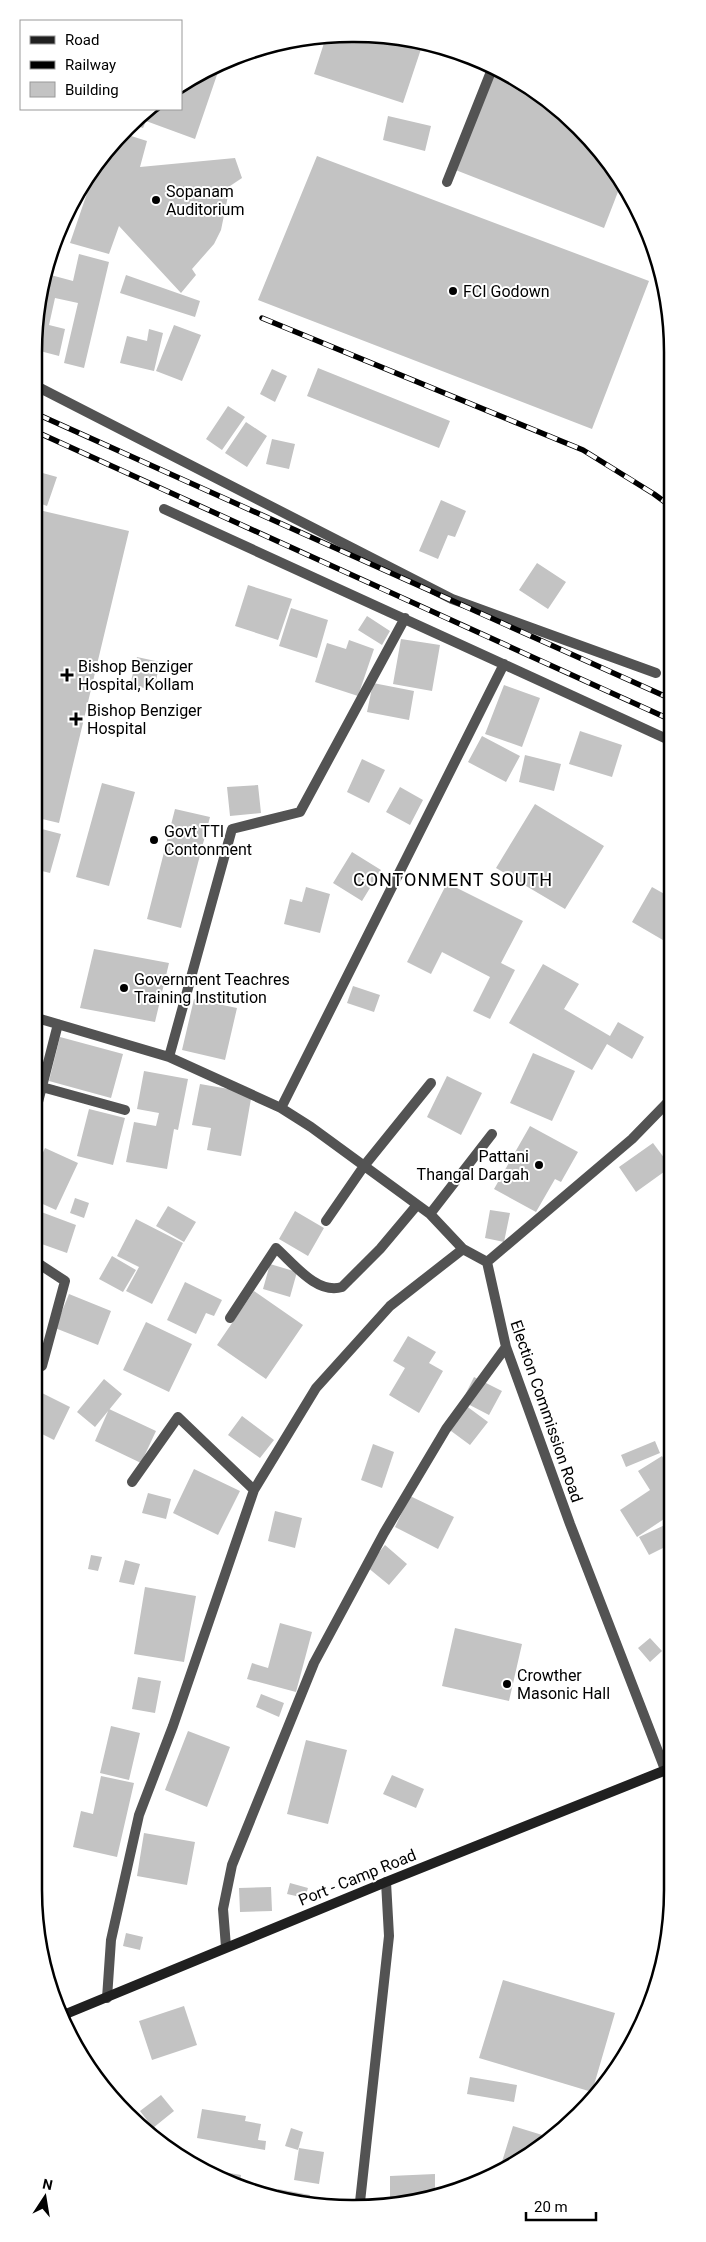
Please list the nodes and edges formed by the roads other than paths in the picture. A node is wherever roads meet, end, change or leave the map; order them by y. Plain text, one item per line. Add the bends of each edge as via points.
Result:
1 (490, 75) edge
2 (447, 182) dead end
3 (42, 389) edge
4 (164, 509) dead end
5 (405, 618) junction
6 (504, 664) junction
7 (656, 674) dead end
8 (664, 738) edge
9 (42, 1019) edge
10 (58, 1024) junction
11 (169, 1057) junction
12 (431, 1082) dead end
13 (42, 1087) joint
14 (664, 1106) edge
15 (281, 1108) junction
16 (124, 1110) dead end
17 (492, 1134) dead end
18 (364, 1166) junction
19 (417, 1205) junction
20 (430, 1214) junction
21 (326, 1221) dead end
22 (463, 1249) junction
23 (487, 1262) junction
24 (42, 1266) edge
25 (230, 1318) dead end
26 (506, 1347) junction
27 (42, 1366) dead end
28 (132, 1482) dead end
29 (254, 1490) junction
30 (664, 1766) edge
31 (664, 1772) edge
32 (386, 1882) junction
33 (226, 1947) junction
34 (107, 1998) junction
35 (69, 2013) edge
36 (360, 2200) edge

1 - 2 street
3 - 7 street via 452,599
4 - 5 street
5 - 6 street
5 - 11 street via 300,812 232,828
6 - 8 street
6 - 15 street
9 - 10 street
10 - 11 street
10 - 13 street
11 - 15 street
12 - 18 street
13 - 16 street
14 - 23 street via 632,1139
15 - 18 street
17 - 20 street
18 - 19 street
18 - 21 street
19 - 20 street
19 - 25 street via 380,1250 342,1287 324,1288 276,1248
20 - 22 street
22 - 23 street
22 - 29 street via 390,1306 316,1388
23 - 26 street, Election Commission Road
24 - 27 street via 65,1281
26 - 30 street, Election Commission Road via 570,1524
26 - 33 street via 446,1429 384,1533 314,1663 232,1865 223,1909
28 - 29 street via 178,1417
29 - 34 street via 139,1815 111,1940
31 - 32 main road, Port - Camp Road
32 - 33 main road, Port - Camp Road
32 - 36 street via 389,1936
33 - 34 main road, Port - Camp Road
34 - 35 main road, Port - Camp Road

